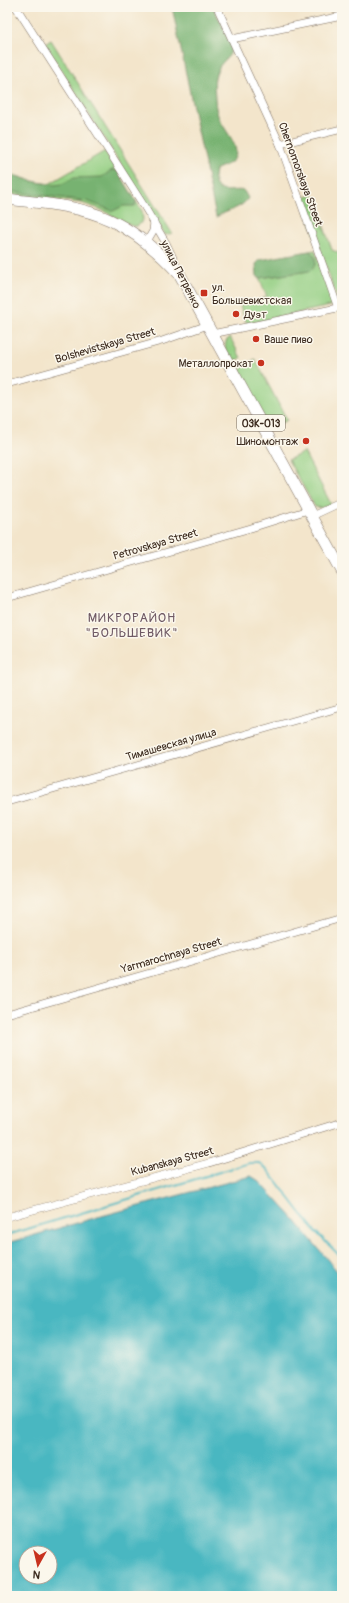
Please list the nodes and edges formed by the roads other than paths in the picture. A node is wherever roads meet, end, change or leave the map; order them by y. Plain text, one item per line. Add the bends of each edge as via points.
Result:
1 (16, 7) edge
2 (217, 7) edge
3 (342, 16) edge
4 (232, 39) junction
5 (342, 129) edge
6 (280, 144) junction
7 (7, 198) edge
8 (154, 222) junction
9 (146, 243) junction
10 (180, 275) junction
11 (340, 307) edge
12 (210, 330) junction
13 (7, 384) edge
14 (342, 502) edge
15 (310, 513) junction
16 (342, 571) edge
17 (7, 598) edge
18 (342, 707) edge
19 (7, 802) edge
20 (342, 918) edge
21 (7, 1014) edge
22 (342, 1122) edge
23 (7, 1217) edge

1 - 8 street, улица Петренко
2 - 4 street, Chernomorskaya Street
3 - 4 street
4 - 6 street, Chernomorskaya Street
5 - 6 street
6 - 11 street, Chernomorskaya Street
7 - 9 main road, 03К-013 via 63,206 95,214 118,224
8 - 9 street via 153,231
8 - 10 street, улица Петренко
9 - 10 main road, 03К-013
10 - 12 main road, улица Петренко / 03К-013
11 - 12 street, Bolshevistskaya Street
12 - 13 street, Bolshevistskaya Street via 162,340
12 - 15 main road, улица Петренко / 03К-013
14 - 15 street, Petrovskaya Street
15 - 16 main road, улица Петренко / 03К-013
15 - 17 street, Petrovskaya Street
18 - 19 street, Тимашевская улица
20 - 21 street, Yarmarochnaya Street
22 - 23 street, Kubanskaya Street via 209,1163

